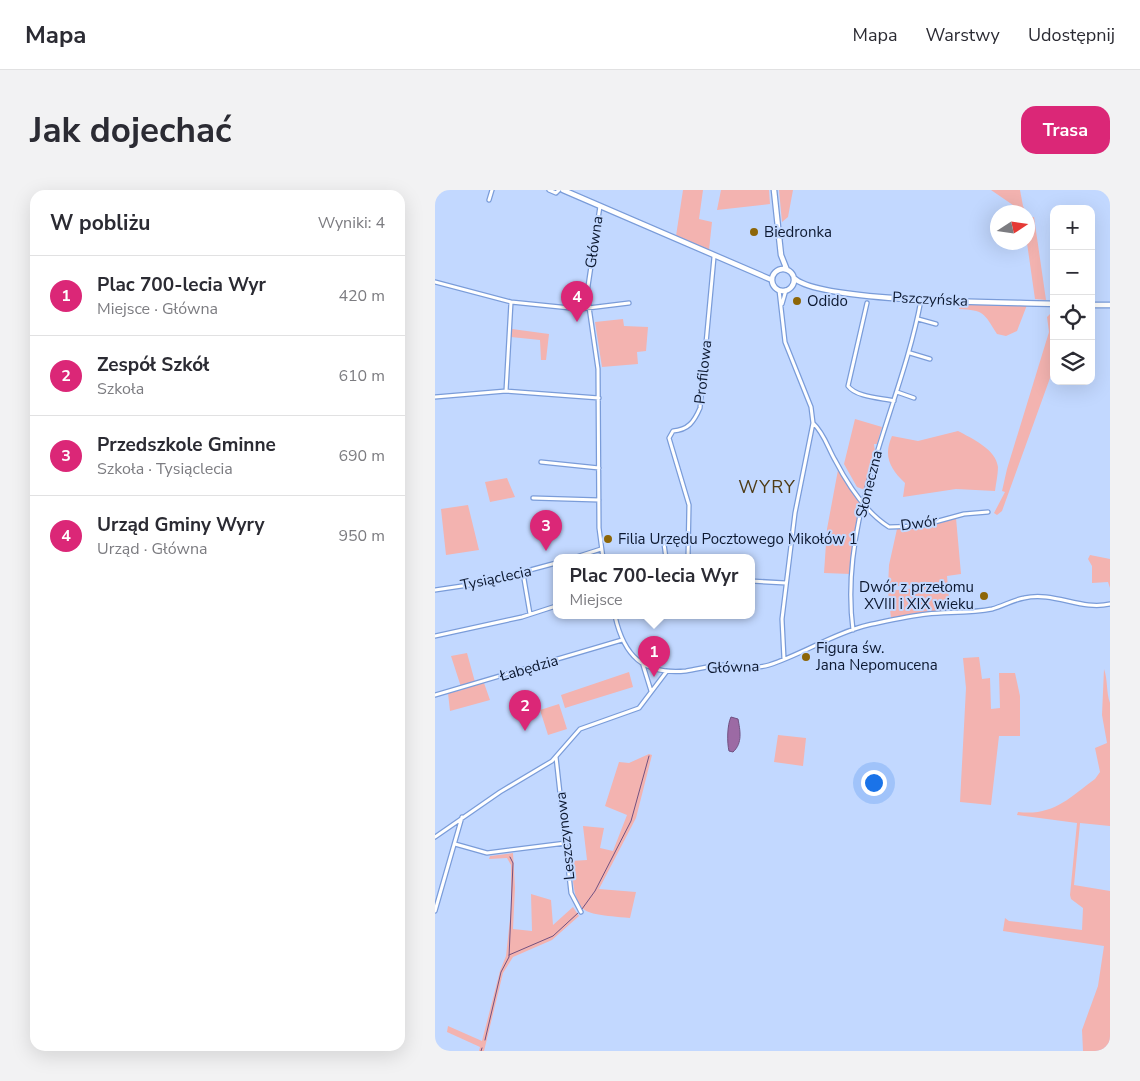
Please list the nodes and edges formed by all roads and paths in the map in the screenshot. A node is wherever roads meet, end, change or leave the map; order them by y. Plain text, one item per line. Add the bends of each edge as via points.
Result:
1 (492, 190) edge
2 (549, 190) edge
3 (559, 190) edge
4 (563, 190) edge
5 (774, 190) edge
6 (489, 200) dead end
7 (599, 206) junction
8 (781, 255) junction
9 (714, 257) junction
10 (787, 270) junction
11 (756, 272) junction
12 (777, 272) junction
13 (794, 278) junction
14 (772, 280) junction
15 (435, 282) edge
16 (808, 286) junction
17 (791, 287) junction
18 (779, 290) junction
19 (786, 290) junction
20 (921, 300) junction
21 (511, 302) junction
22 (629, 303) dead end
23 (867, 303) dead end
24 (1050, 304) edge
25 (1095, 305) edge
26 (1110, 305) edge
27 (782, 307) junction
28 (588, 308) junction
29 (917, 319) junction
30 (936, 324) dead end
31 (910, 353) junction
32 (930, 359) dead end
33 (506, 391) junction
34 (897, 392) junction
35 (435, 396) edge
36 (599, 398) junction
37 (914, 398) dead end
38 (894, 401) junction
39 (813, 423) junction
40 (541, 462) dead end
41 (599, 468) junction
42 (533, 498) dead end
43 (599, 500) junction
44 (863, 503) junction
45 (988, 512) dead end
46 (663, 537) dead end
47 (601, 549) junction
48 (585, 554) edge
49 (602, 554) edge
50 (665, 554) edge
51 (688, 554) edge
52 (553, 564) edge
53 (523, 573) junction
54 (755, 580) edge
55 (786, 583) junction
56 (435, 590) edge
57 (1110, 604) edge
58 (553, 607) edge
59 (530, 614) junction
60 (616, 619) edge
61 (853, 630) junction
62 (435, 636) edge
63 (622, 640) junction
64 (784, 659) junction
65 (643, 665) junction
66 (667, 671) junction
67 (651, 692) junction
68 (435, 695) edge
69 (556, 756) junction
70 (462, 816) junction
71 (435, 837) edge
72 (566, 843) junction
73 (455, 844) junction
74 (435, 911) edge
75 (581, 912) dead end

1 - 6 street
2 - 3 street via 556,193
4 - 7 main road
5 - 8 main road
7 - 9 main road
7 - 28 street, Główna via 587,293
8 - 10 main road
8 - 12 main road
9 - 11 main road
9 - 51 street, Profilowa via 700,408 686,429 673,431 669,438 689,505
10 - 12 main road
10 - 13 main road
11 - 12 main road
11 - 14 main road
12 - 14 main road
13 - 16 main road, Pszczyńska
13 - 17 main road
14 - 18 main road
15 - 21 street
16 - 17 main road, Pszczyńska
16 - 20 main road, Pszczyńska
17 - 19 main road
18 - 19 main road
18 - 27 street
19 - 27 street
20 - 24 main road, Pszczyńska
20 - 29 street, Słoneczna
21 - 28 street
21 - 33 street
22 - 28 street
23 - 38 street via 849,386 865,394
25 - 26 main road
27 - 39 street via 785,342 811,407
28 - 36 street, Główna via 597,352
29 - 30 street
29 - 31 street, Słoneczna
31 - 32 street
31 - 34 street, Słoneczna
33 - 35 street
33 - 36 street
34 - 37 street
34 - 38 street, Słoneczna
36 - 41 street, Główna
38 - 44 street, Słoneczna
39 - 44 street, Dwór
39 - 55 street via 795,513
40 - 41 street
41 - 43 street, Główna
42 - 43 street
43 - 47 street, Główna
44 - 45 street, Dwór via 881,522 895,527 920,526 964,514
44 - 61 street, Słoneczna via 850,593
46 - 50 street
47 - 48 street
47 - 49 street, Główna
52 - 53 street, Tysiąclecia
53 - 56 street, Tysiąclecia
53 - 59 street
54 - 55 street
55 - 64 street via 781,631
57 - 61 street, Główna via 1093,606 1056,597 1026,597 990,609 924,614
58 - 59 street
59 - 62 street
60 - 63 street
61 - 64 street, Główna
63 - 65 street via 633,657
63 - 68 street, Łabędzia
64 - 66 street, Główna via 763,666 720,665
65 - 66 street, Główna
65 - 67 street
66 - 67 street
67 - 69 street via 635,711 580,729
69 - 70 street
69 - 72 street, Leszczynowa
70 - 71 street
70 - 73 street
72 - 73 street via 487,853
72 - 75 street, Leszczynowa via 571,893
73 - 74 street

